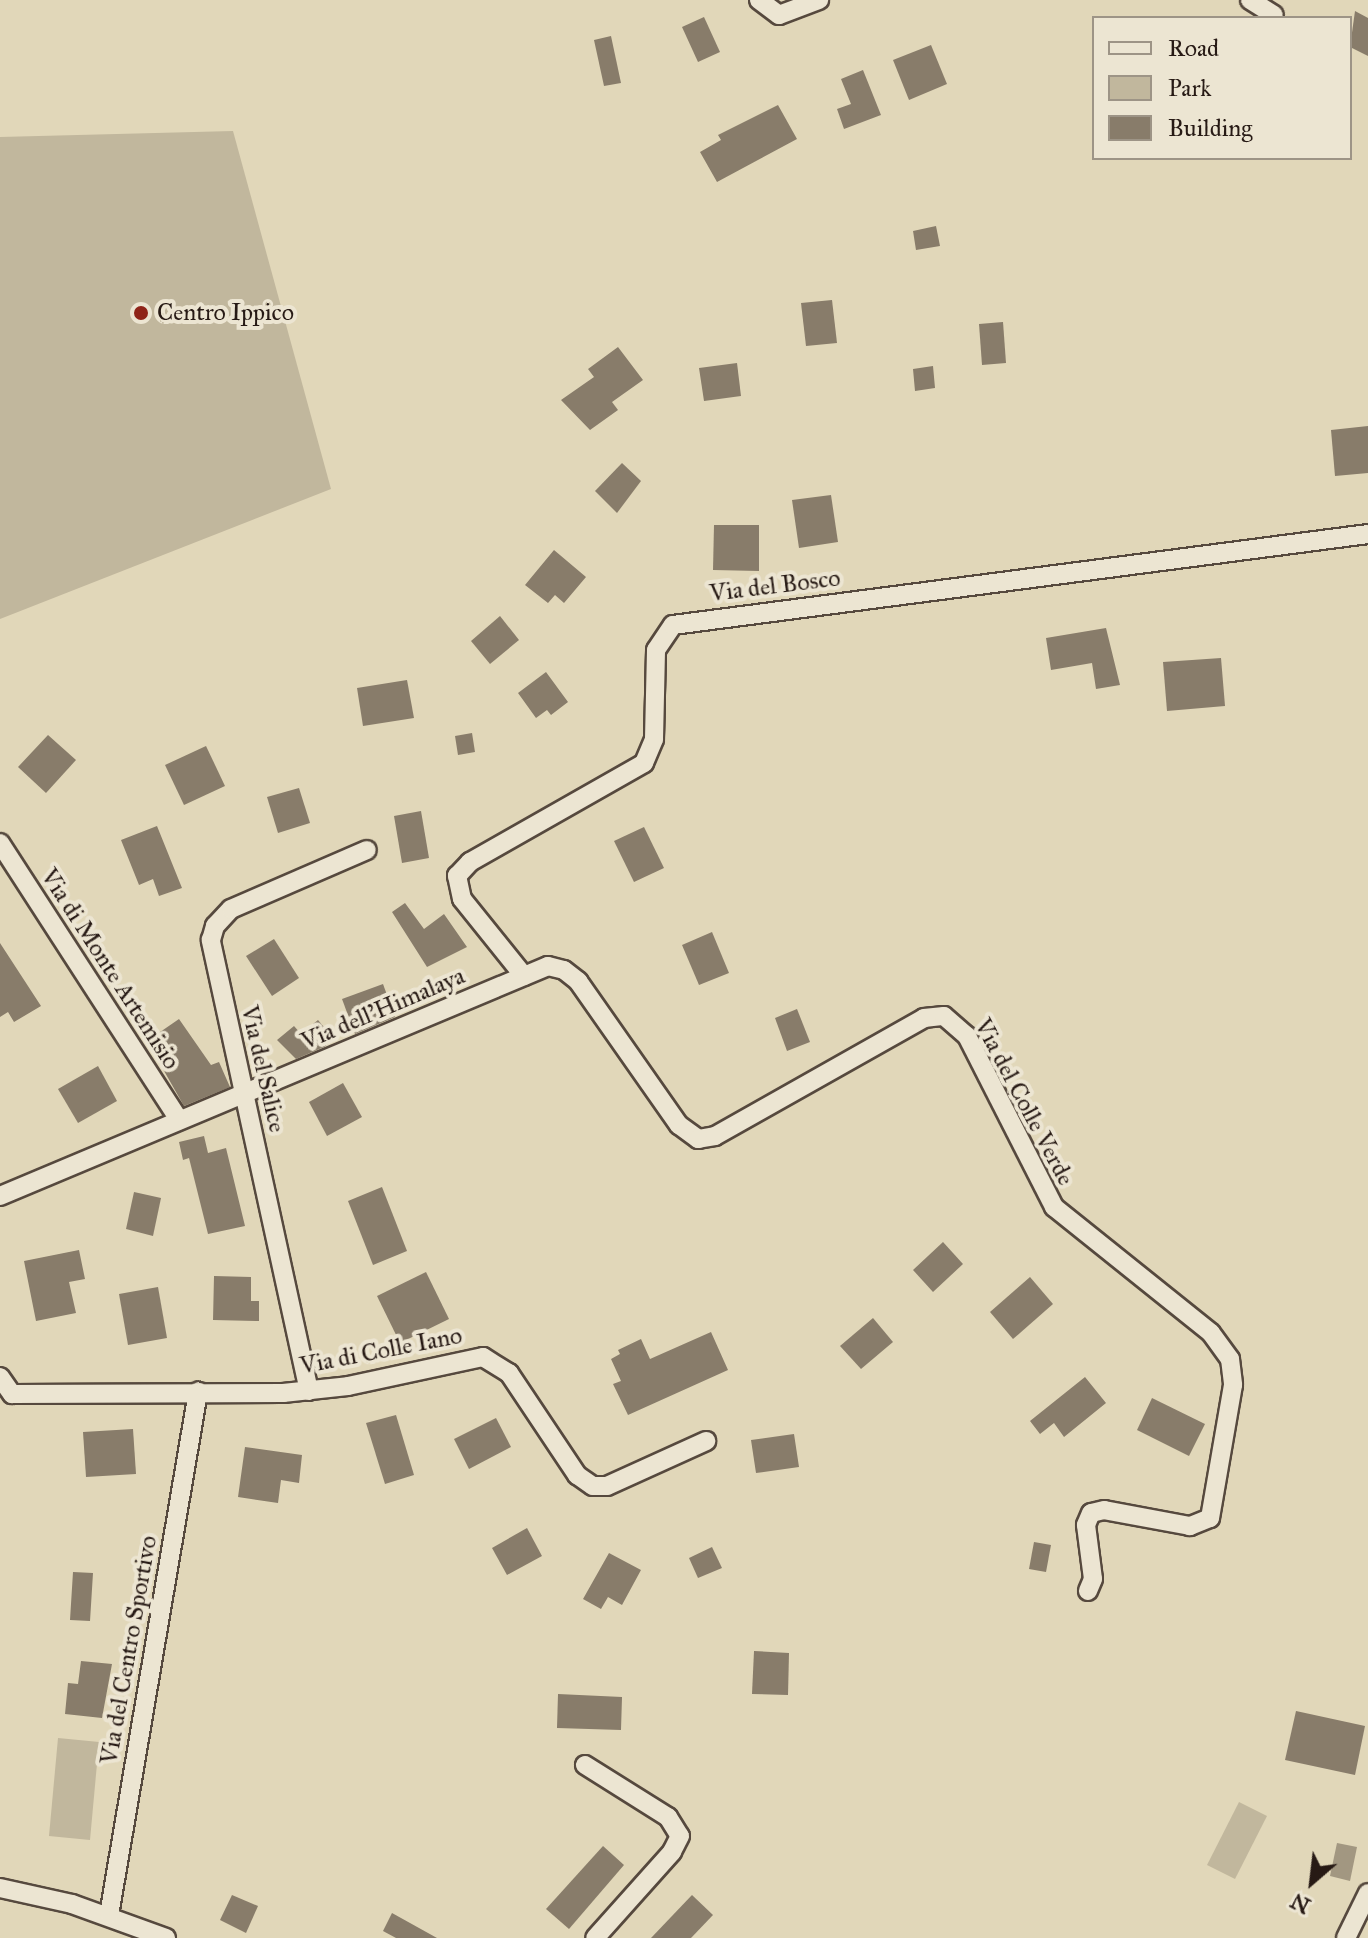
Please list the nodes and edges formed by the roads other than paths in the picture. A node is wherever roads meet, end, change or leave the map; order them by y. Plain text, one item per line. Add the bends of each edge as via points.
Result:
1 (759, 0) edge
2 (819, 0) edge
3 (1250, 0) edge
4 (1274, 15) dead end
5 (1368, 534) edge
6 (0, 843) edge
7 (367, 850) dead end
8 (564, 970) joint
9 (524, 976) junction
10 (245, 1093) junction
11 (179, 1120) junction
12 (0, 1196) edge
13 (0, 1377) edge
14 (309, 1391) junction
15 (198, 1392) junction
16 (6, 1398) edge
17 (706, 1441) dead end
18 (1088, 1591) dead end
19 (585, 1765) dead end
20 (0, 1888) edge
21 (1368, 1893) edge
22 (109, 1915) junction
23 (166, 1938) edge
24 (595, 1938) edge
25 (1346, 1938) edge

1 - 2 street via 779,15
3 - 4 street
5 - 9 street, Via del Bosco via 673,625 656,650 654,739 644,763 470,862 457,876 462,899
6 - 11 street, Via di Monte Artemisio
7 - 10 street, Via del Salice via 236,907 215,926 212,955
8 - 9 street, Via dell'Himalaya via 548,966
8 - 18 street, Via del Colle Verde via 582,987 679,1125 698,1139 715,1136 924,1018 944,1016 962,1029 1054,1207 1211,1333 1232,1366 1210,1518 1190,1526 1104,1510 1091,1513 1086,1525 1093,1579
9 - 10 street, Via dell'Himalaya
10 - 11 street, Via dell'Himalaya
10 - 14 street, Via del Salice
11 - 12 street, Via dell'Himalaya
13 - 16 street, Via di Colle Iano
14 - 15 street, Via di Colle Iano
14 - 17 street, Via di Colle Iano via 489,1358 509,1373 577,1475 598,1487
15 - 16 street, Via di Colle Iano
15 - 22 street, Via del Centro Sportivo
19 - 24 street via 668,1817 680,1836 668,1857
20 - 22 street
21 - 25 street
22 - 23 street

